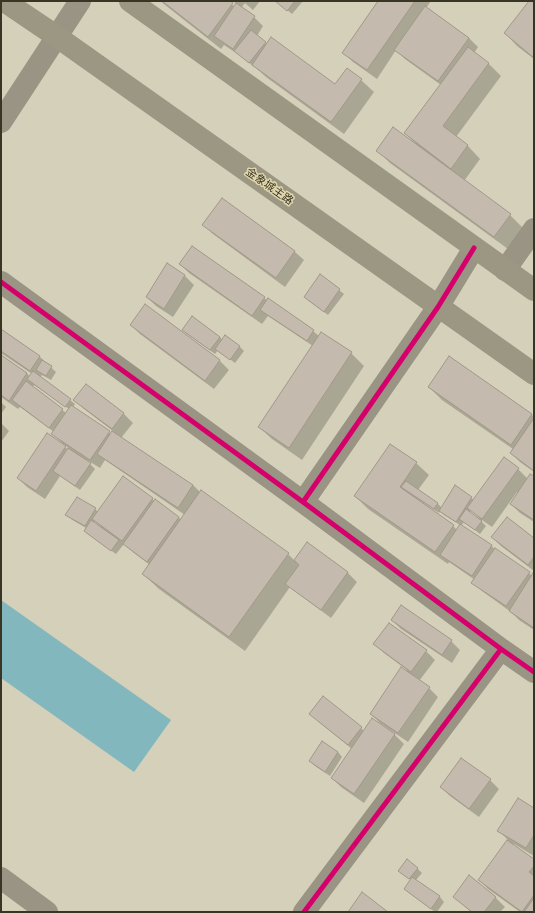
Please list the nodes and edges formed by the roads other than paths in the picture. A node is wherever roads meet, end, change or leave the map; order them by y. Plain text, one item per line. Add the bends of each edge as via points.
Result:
1 (4, 1) edge
2 (80, 1) edge
3 (130, 1) edge
4 (56, 36) junction
5 (1, 122) edge
6 (534, 229) edge
7 (474, 248) junction
8 (505, 270) junction
9 (1, 282) edge
10 (534, 290) edge
11 (438, 307) junction
12 (534, 374) edge
13 (303, 502) junction
14 (501, 649) junction
15 (534, 672) edge
16 (1, 878) edge
17 (48, 912) edge
18 (304, 912) edge

1 - 4 main road, 金象城主路
2 - 4 street
3 - 7 main road
4 - 5 street
4 - 11 main road, 金象城主路
6 - 8 street
7 - 8 main road
7 - 11 street
8 - 10 main road
9 - 13 street
11 - 12 main road, 金象城主路
11 - 13 street
13 - 14 street
14 - 15 street
14 - 18 street
16 - 17 street

